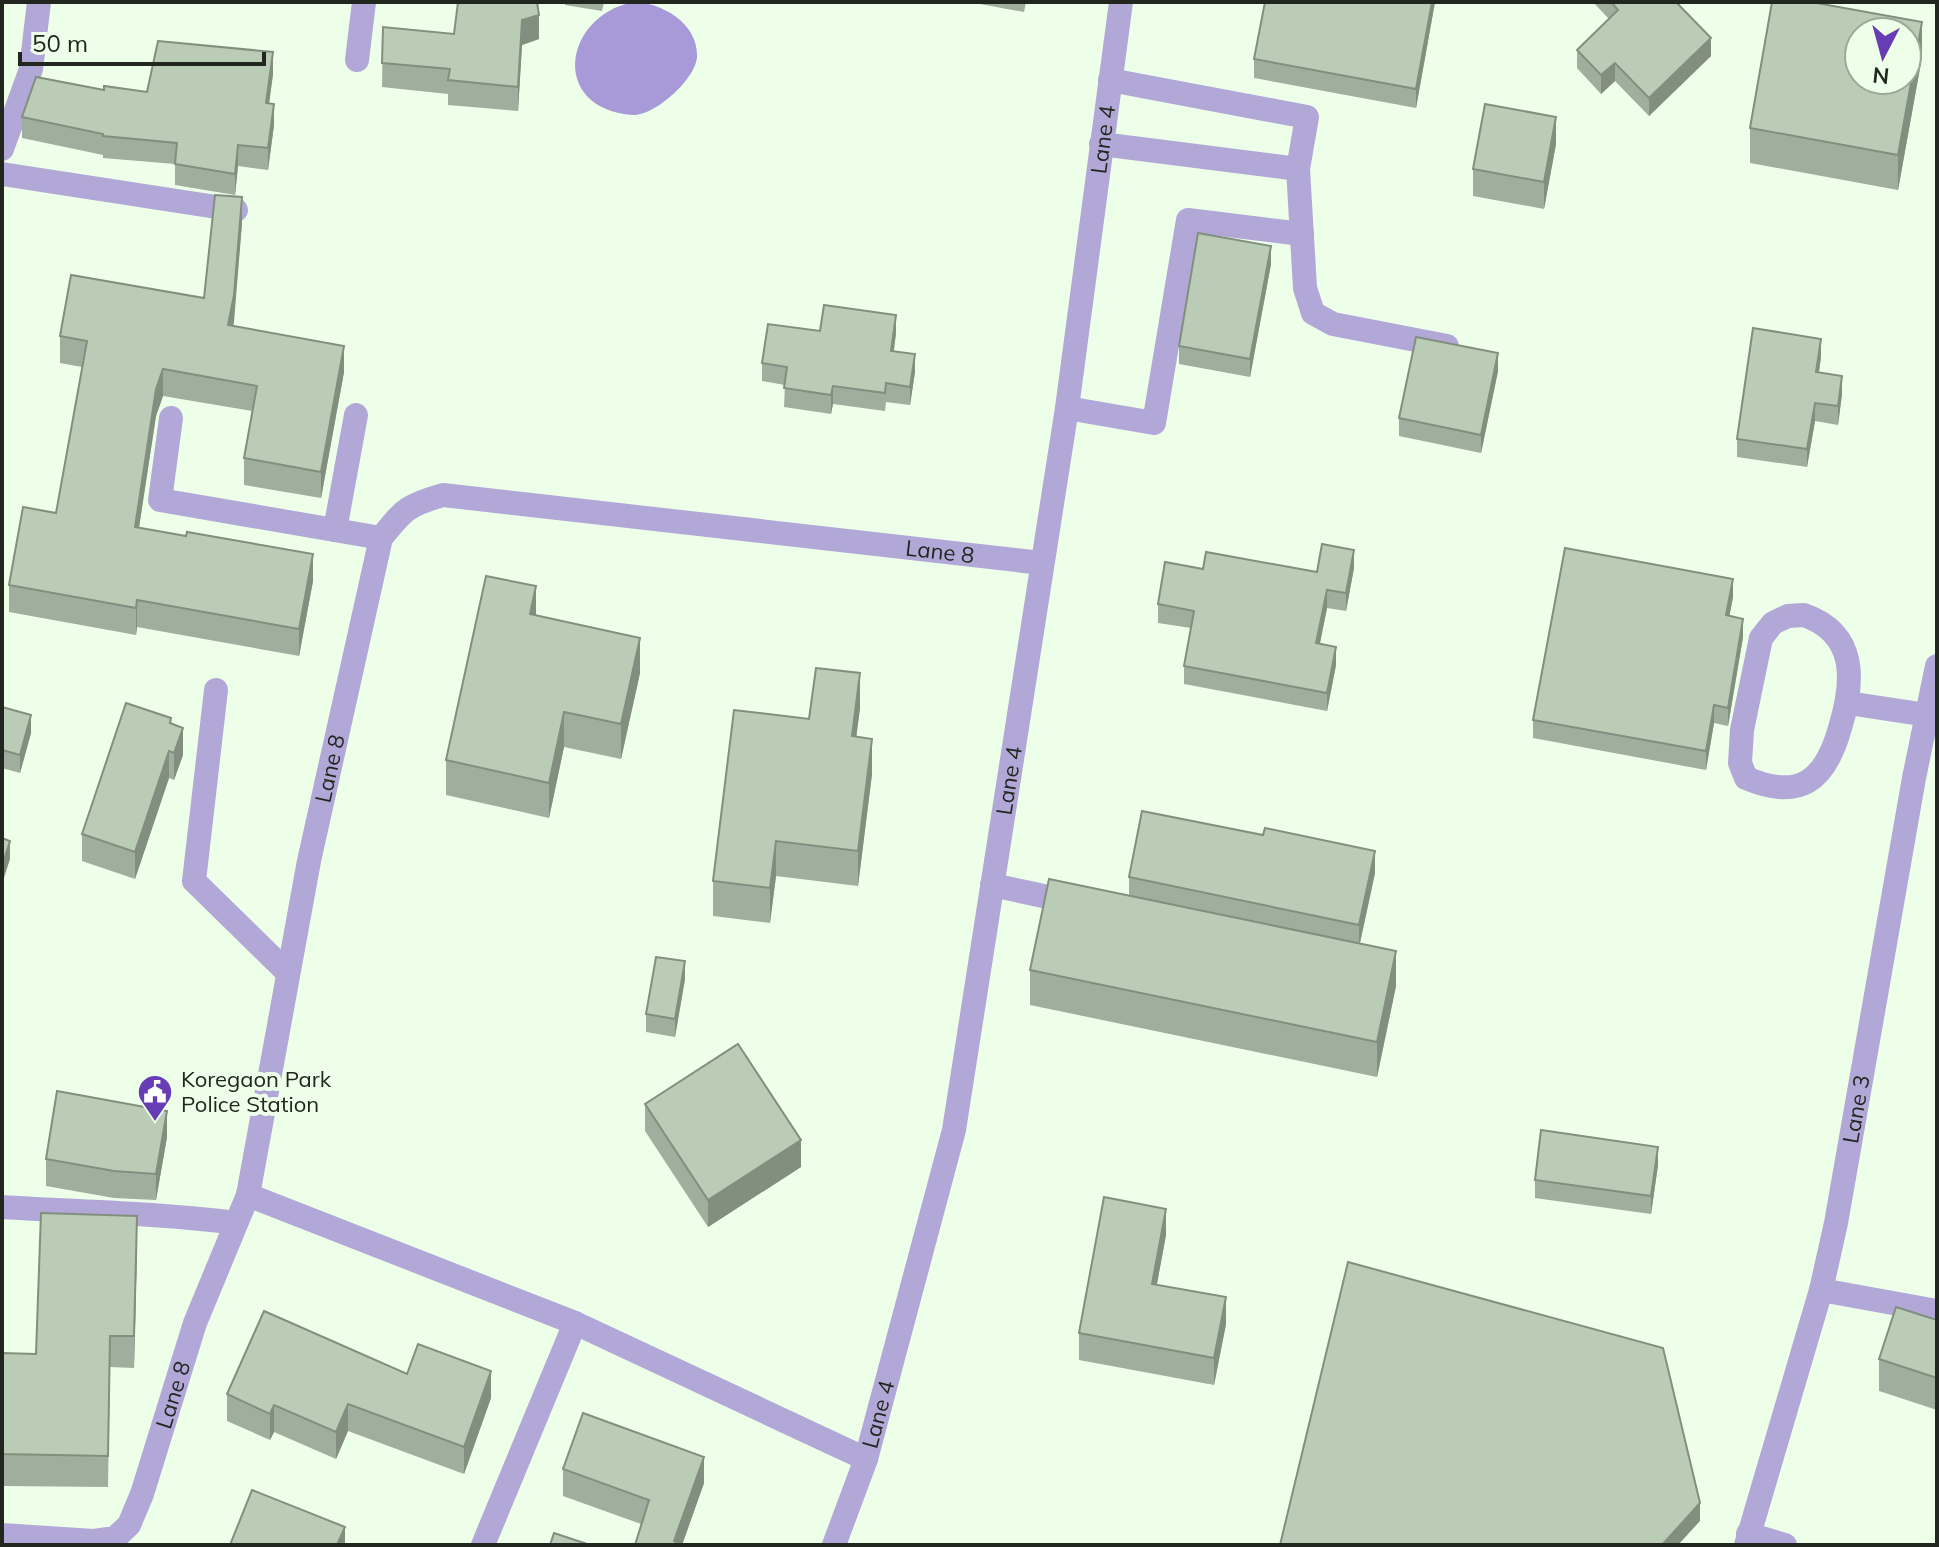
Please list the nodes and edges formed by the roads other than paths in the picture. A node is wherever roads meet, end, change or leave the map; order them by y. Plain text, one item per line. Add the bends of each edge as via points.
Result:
1 (39, 2) edge
2 (364, 2) edge
3 (1121, 2) edge
4 (357, 60) dead end
5 (1110, 80) junction
6 (1101, 144) junction
7 (2, 149) edge
8 (1298, 169) junction
9 (2, 174) edge
10 (236, 210) edge
11 (1302, 234) junction
12 (1462, 349) edge
13 (1067, 408) junction
14 (356, 415) dead end
15 (171, 418) dead end
16 (335, 530) junction
17 (381, 538) junction
18 (1042, 563) junction
19 (1937, 666) edge
20 (216, 690) dead end
21 (1848, 703) junction
22 (1927, 715) junction
23 (992, 885) junction
24 (1098, 907) edge
25 (288, 973) junction
26 (248, 1195) junction
27 (2, 1207) edge
28 (236, 1223) junction
29 (1821, 1290) junction
30 (1937, 1311) edge
31 (575, 1323) junction
32 (866, 1459) junction
33 (2, 1535) edge
34 (1747, 1540) edge
35 (483, 1545) edge
36 (834, 1545) edge
37 (1785, 1545) edge

1 - 7 street via 31,69
2 - 4 street
3 - 5 street, Lane 4
5 - 6 street, Lane 4
5 - 8 street via 1307,117
6 - 8 street
6 - 13 street, Lane 4
8 - 11 street
9 - 10 street
11 - 12 street via 1305,288 1313,313 1333,324
11 - 13 street via 1188,220 1154,423
13 - 18 street, Lane 4
14 - 16 street
15 - 16 street via 160,500
16 - 17 street
17 - 18 street, Lane 8 via 413,504 443,495
17 - 25 street, Lane 8
18 - 23 street, Lane 4
19 - 22 street, Lane 3
20 - 25 street via 194,881
21 - 21 street via 1835,747 1811,780 1790,788 1746,778 1740,763 1742,730 1761,638 1773,623 1804,615 1822,621 1836,635 1850,674
21 - 22 street
22 - 29 street, Lane 3
23 - 24 street
23 - 32 street, Lane 4 via 954,1130
25 - 26 street, Lane 8
26 - 28 street, Lane 8
26 - 31 street
27 - 28 street
28 - 33 street, Lane 8 via 195,1323 129,1525 115,1538 94,1541
29 - 30 street
29 - 34 street, Lane 3
31 - 32 street
31 - 35 street
32 - 36 street, Lane 4
34 - 37 street

